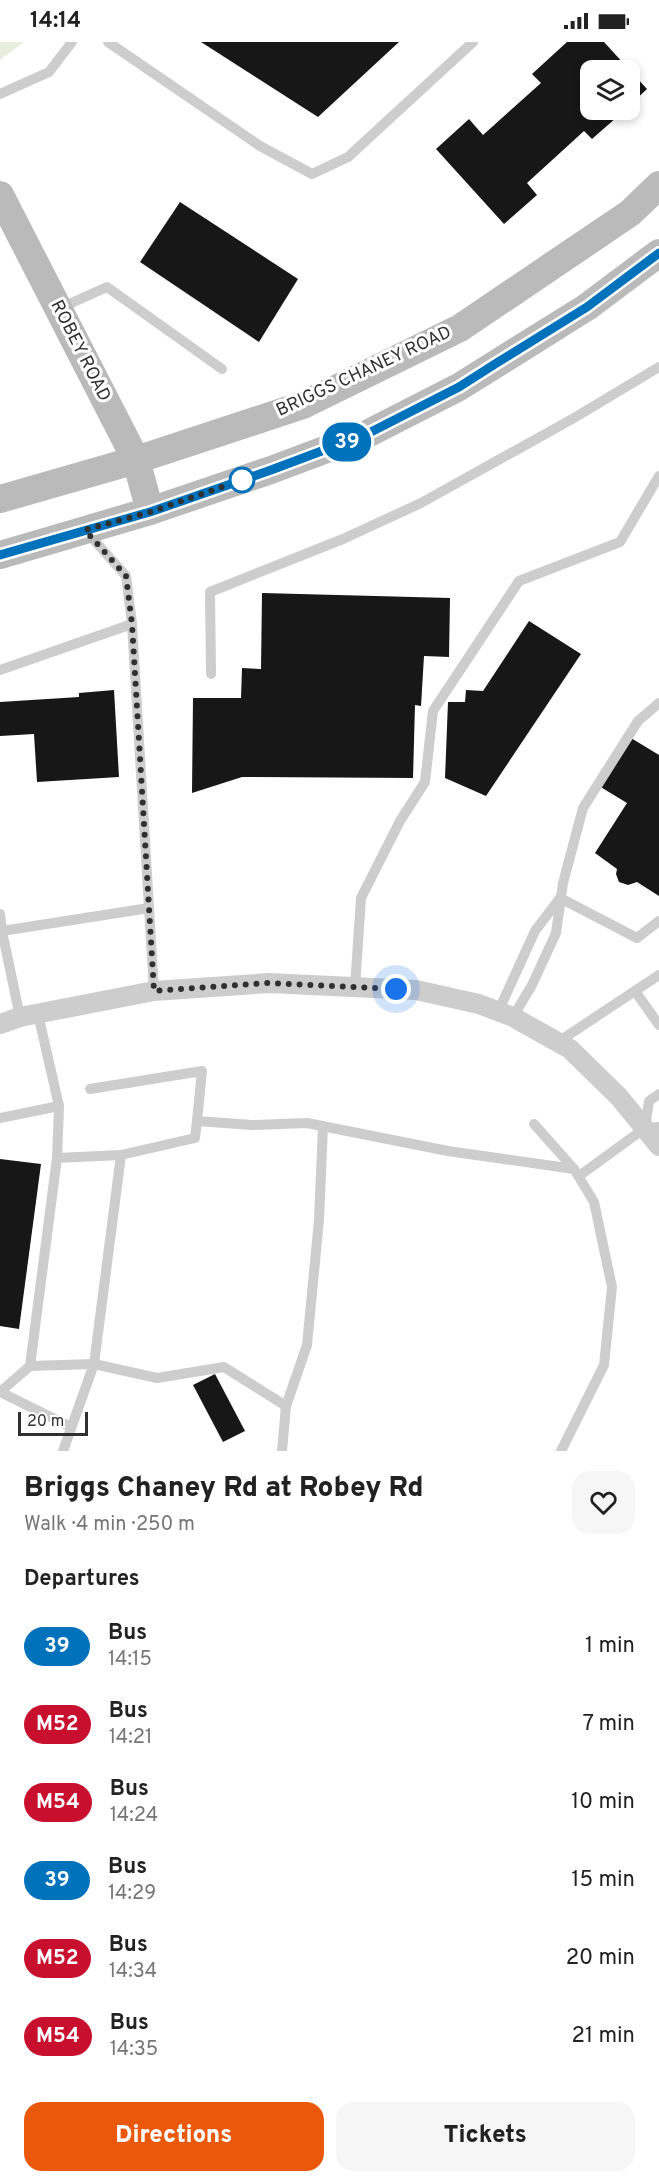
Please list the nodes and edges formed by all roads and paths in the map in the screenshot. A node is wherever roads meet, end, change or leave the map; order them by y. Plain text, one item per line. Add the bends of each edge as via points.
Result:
1 (72, 42) edge
2 (108, 42) edge
3 (473, 42) edge
4 (0, 94) edge
5 (659, 185) edge
6 (0, 195) edge
7 (659, 253) edge
8 (58, 309) junction
9 (659, 367) edge
10 (222, 369) dead end
11 (136, 460) junction
12 (659, 476) edge
13 (0, 499) edge
14 (150, 512) junction
15 (85, 530) junction
16 (0, 555) edge
17 (132, 624) junction
18 (0, 670) edge
19 (211, 674) dead end
20 (659, 703) edge
21 (560, 898) junction
22 (149, 908) junction
23 (0, 914) edge
24 (659, 921) edge
25 (2, 931) junction
26 (659, 975) edge
27 (355, 987) junction
28 (154, 991) junction
29 (635, 991) junction
30 (506, 1014) junction
31 (29, 1016) junction
32 (0, 1024) edge
33 (659, 1025) edge
34 (558, 1042) junction
35 (90, 1089) dead end
36 (659, 1094) edge
37 (59, 1106) junction
38 (0, 1118) edge
39 (197, 1121) junction
40 (534, 1124) dead end
41 (322, 1126) junction
42 (652, 1128) edge
43 (659, 1146) edge
44 (121, 1155) junction
45 (57, 1158) junction
46 (577, 1172) junction
47 (94, 1364) junction
48 (30, 1366) junction
49 (0, 1392) edge
50 (286, 1406) junction
51 (71, 1427) junction
52 (63, 1451) edge
53 (282, 1451) edge
54 (561, 1451) edge

1 - 4 lane via 49,72
2 - 3 lane via 260,146 312,174 348,157
5 - 11 main road, BRIGGS CHANEY ROAD via 630,213 460,328 303,405
6 - 8 main road, ROBEY ROAD
7 - 14 main road via 548,332 459,387 367,434
8 - 10 lane via 107,287
8 - 11 main road, ROBEY ROAD
9 - 19 lane via 421,503 210,592
11 - 13 main road, BRIGGS CHANEY ROAD
11 - 14 main road, ROBEY ROAD
12 - 27 lane via 620,542 519,581 433,711 425,782 400,821 361,898
14 - 15 main road
15 - 16 main road
15 - 17 lane via 126,576
17 - 18 lane
17 - 22 lane
20 - 21 lane via 638,721 583,808
21 - 24 lane via 637,938
21 - 30 lane via 535,931
21 - 30 lane via 556,933 532,985
22 - 25 lane
22 - 28 lane
23 - 25 lane
25 - 31 lane
26 - 29 lane
27 - 28 street via 269,983
27 - 30 street via 416,990
28 - 31 street
29 - 33 lane
29 - 34 lane
30 - 34 street
31 - 32 street
31 - 37 lane
34 - 42 street via 570,1048
35 - 39 lane via 202,1071
36 - 42 lane via 649,1101
37 - 38 lane
37 - 45 lane
39 - 41 lane
39 - 44 lane via 195,1138
40 - 46 lane
41 - 46 lane
41 - 50 lane via 320,1209 307,1345
42 - 43 street
42 - 46 lane
44 - 45 lane
44 - 47 lane
45 - 48 lane
46 - 54 lane via 594,1202 612,1287 604,1365
47 - 48 lane
47 - 50 lane via 157,1378 224,1367
47 - 51 lane
48 - 49 lane
49 - 51 lane
50 - 53 lane
51 - 52 lane

